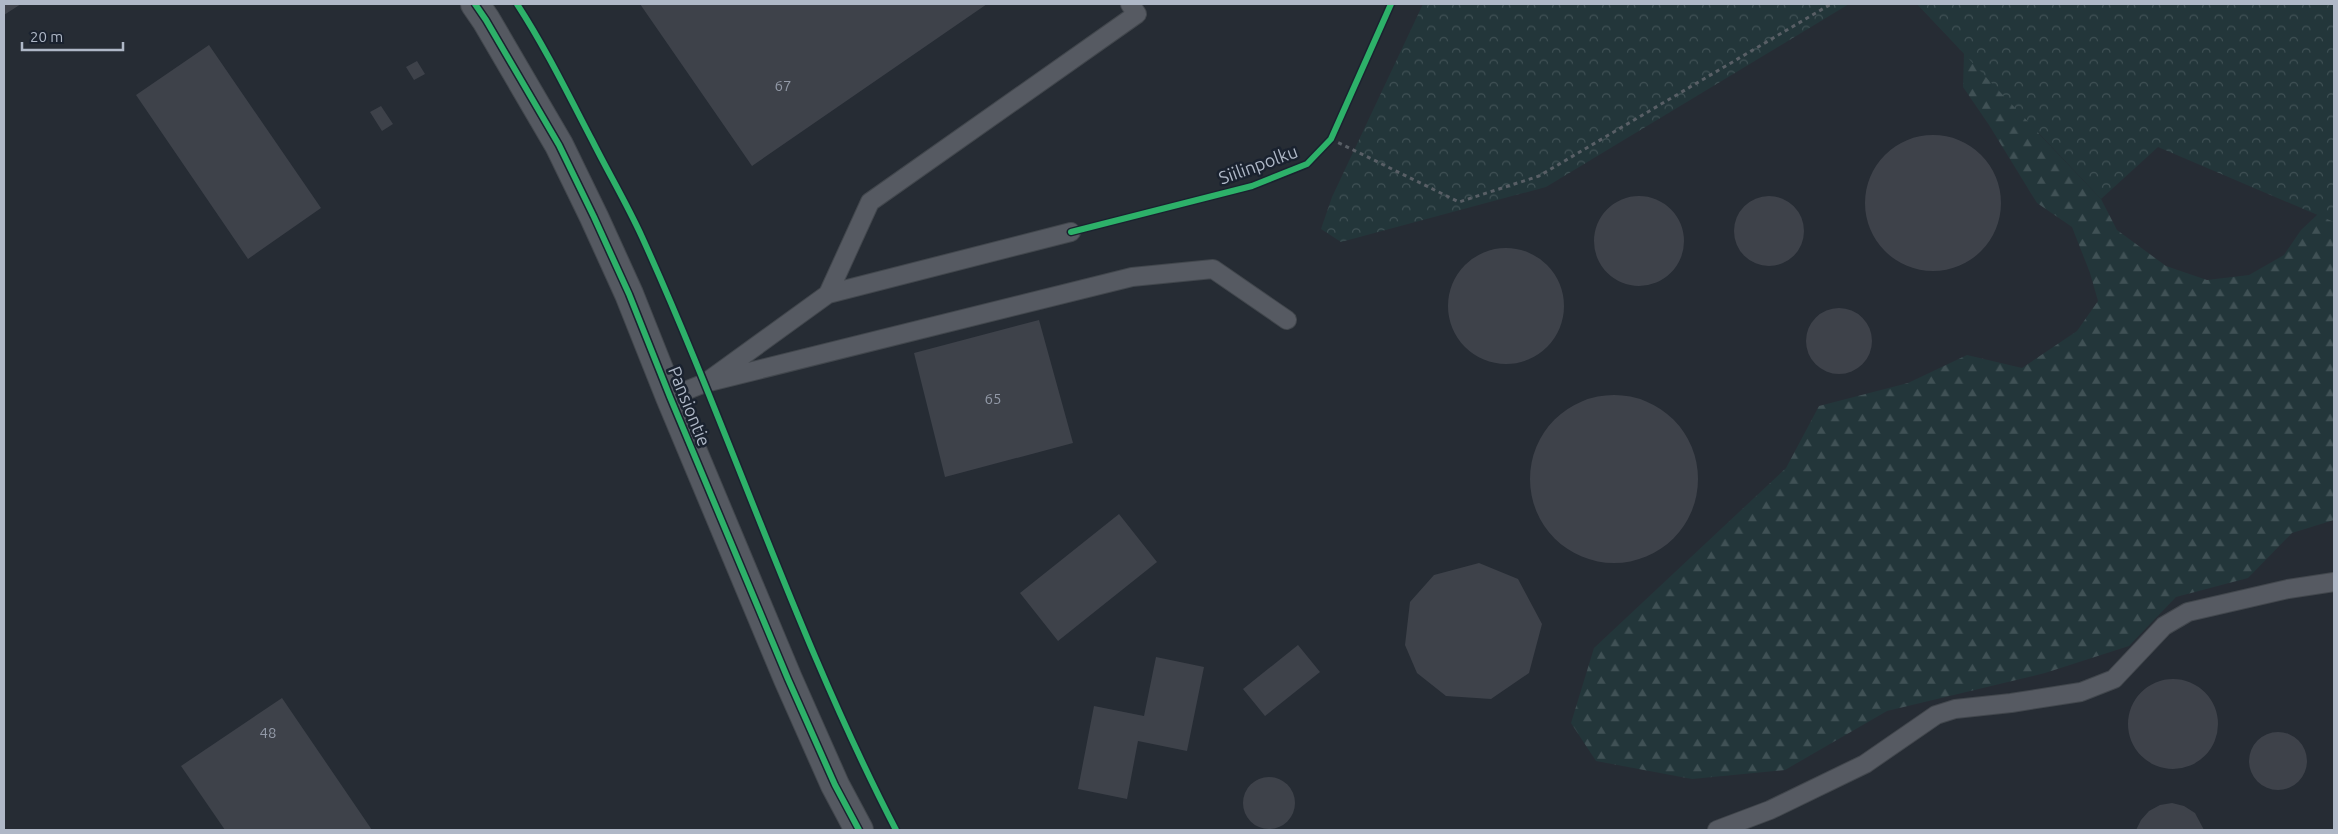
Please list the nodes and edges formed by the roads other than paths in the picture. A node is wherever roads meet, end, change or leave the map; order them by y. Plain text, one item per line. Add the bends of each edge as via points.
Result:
1 (474, 4) edge
2 (1130, 4) edge
3 (1071, 232) dead end
4 (828, 294) junction
5 (1287, 320) dead end
6 (705, 383) junction
7 (670, 397) junction
8 (2334, 582) edge
9 (859, 830) edge
10 (1718, 830) edge

1 - 7 street, Pansiontie via 559,145 629,294
2 - 4 lane via 1137,14 870,202
3 - 4 lane
4 - 6 lane
5 - 6 lane via 1213,269 1132,278
6 - 7 lane
7 - 9 street, Pansiontie via 788,679 835,785
8 - 10 lane via 2188,612 2164,626 2114,679 2081,692 1955,709 1936,715 1865,764 1786,803

